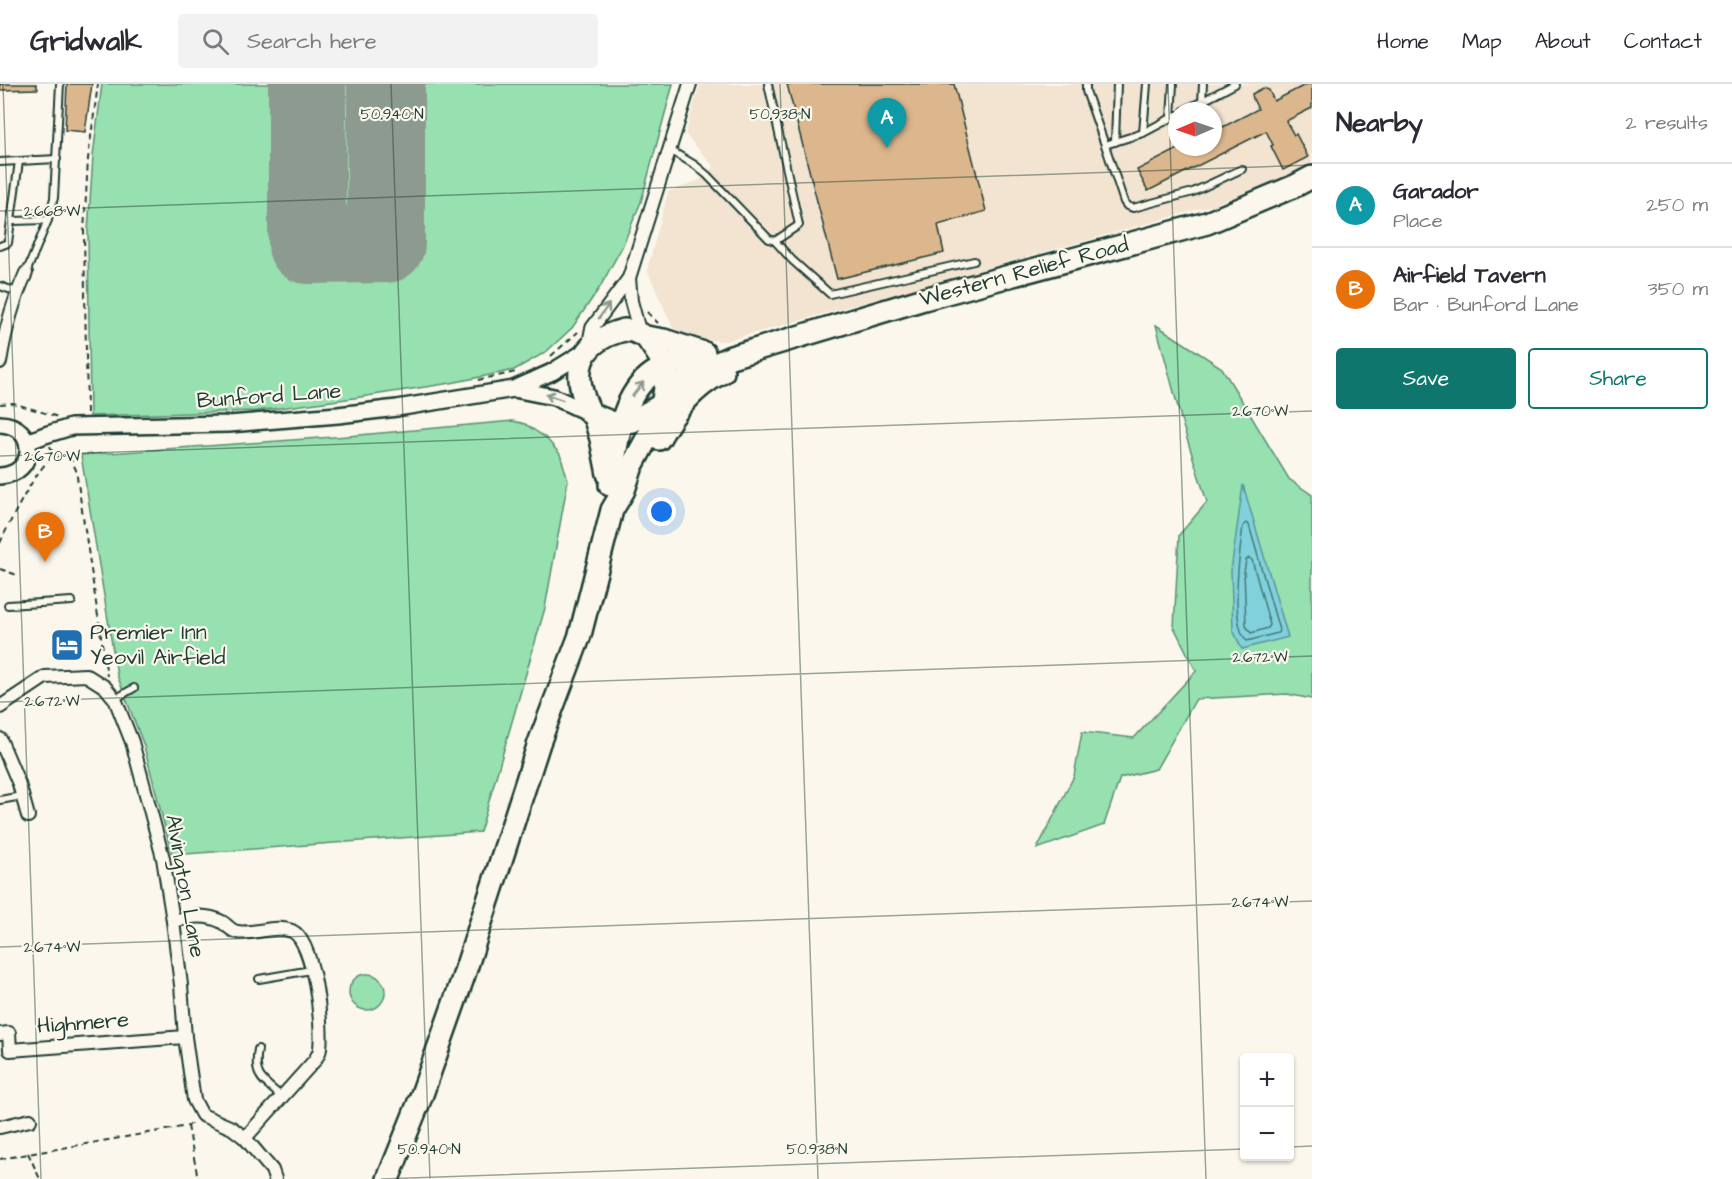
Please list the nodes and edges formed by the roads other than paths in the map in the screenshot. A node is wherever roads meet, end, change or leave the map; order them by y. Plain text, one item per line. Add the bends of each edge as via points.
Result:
1 (60, 84) edge
2 (690, 84) edge
3 (768, 84) edge
4 (1086, 84) edge
5 (1117, 84) edge
6 (1147, 84) edge
7 (1173, 84) edge
8 (1203, 84) edge
9 (1235, 84) edge
10 (1228, 86) edge
11 (1174, 102) edge
12 (1202, 102) joint
13 (1168, 119) edge
14 (1143, 133) junction
15 (1114, 142) junction
16 (1104, 145) junction
17 (670, 150) junction
18 (57, 159) junction
19 (19, 161) junction
20 (0, 162) edge
21 (1242, 169) dead end
22 (1312, 177) edge
23 (48, 220) junction
24 (12, 221) junction
25 (775, 241) junction
26 (0, 246) edge
27 (974, 261) dead end
28 (26, 273) joint
29 (629, 278) junction
30 (0, 286) edge
31 (17, 292) junction
32 (643, 335) junction
33 (761, 349) junction
34 (587, 350) junction
35 (704, 353) junction
36 (731, 357) junction
37 (0, 362) edge
38 (665, 367) junction
39 (514, 389) junction
40 (662, 402) junction
41 (592, 415) junction
42 (622, 422) junction
43 (0, 424) edge
44 (27, 442) junction
45 (0, 476) edge
46 (610, 485) junction
47 (612, 510) junction
48 (604, 546) junction
49 (72, 601) dead end
50 (8, 605) dead end
51 (134, 688) dead end
52 (115, 699) junction
53 (0, 707) edge
54 (0, 739) edge
55 (22, 796) junction
56 (0, 800) edge
57 (28, 816) dead end
58 (173, 921) junction
59 (311, 970) junction
60 (259, 979) dead end
61 (0, 1034) edge
62 (185, 1037) junction
63 (258, 1049) dead end
64 (282, 1097) junction
65 (30, 1120) dead end
66 (0, 1127) edge
67 (245, 1138) junction
68 (275, 1179) edge
69 (388, 1179) edge

1 - 18 lane
2 - 17 street
3 - 25 lane via 799,225
4 - 16 lane
5 - 15 lane
6 - 14 lane
7 - 11 lane
8 - 12 lane
9 - 10 lane
10 - 12 lane
13 - 14 lane
14 - 15 lane
15 - 16 lane
16 - 21 lane via 1124,202 1133,208 1193,192
17 - 25 lane via 707,175
17 - 29 street
18 - 19 lane
18 - 23 lane
19 - 20 lane
19 - 24 lane
22 - 33 highway, Western Relief Road via 1207,223 924,299
23 - 24 lane
23 - 28 lane
24 - 26 lane via 8,243
25 - 27 lane via 830,294
28 - 31 street
29 - 32 street via 631,301
34 -> 29 street via 592,328
30 - 31 lane
31 - 37 street
32 - 34 highway, Western Relief Road via 624,330 609,334
32 - 35 highway, Western Relief Road
32 - 38 highway
33 - 36 highway, Western Relief Road
33 - 48 highway via 746,364 707,380 670,419 631,491 620,524
34 - 39 street, Bunford Lane
34 - 41 highway via 580,385
35 - 36 highway, Western Relief Road
35 - 38 highway
36 - 40 highway, Western Relief Road via 690,375
38 - 40 highway
42 -> 38 highway via 637,388
41 -> 39 street, Bunford Lane via 555,397
39 - 44 street, Bunford Lane via 338,415 229,424 71,427
40 - 42 highway via 640,418
40 - 47 highway via 659,416
41 - 42 highway via 613,423
41 - 46 highway
42 - 46 highway
43 - 44 street via 20,430
44 - 45 street via 23,466
46 - 47 highway
47 - 48 highway
48 - 69 highway via 580,635 539,743 440,1043
49 - 50 lane
51 - 52 lane
52 - 53 street, Alvington Lane via 87,675 45,677
52 - 58 street, Alvington Lane via 132,742 160,847
54 - 55 street
55 - 56 lane
55 - 57 street
58 - 59 street via 209,916 235,932 291,931 301,939
58 - 62 street, Alvington Lane
59 - 60 lane
59 - 64 street via 321,1032 320,1051
61 - 62 street, Highmere via 9,1033 10,1050
62 - 67 street, Alvington Lane via 195,1100 202,1115
63 - 64 lane via 257,1073
64 - 67 street
65 - 66 street
67 - 68 street

